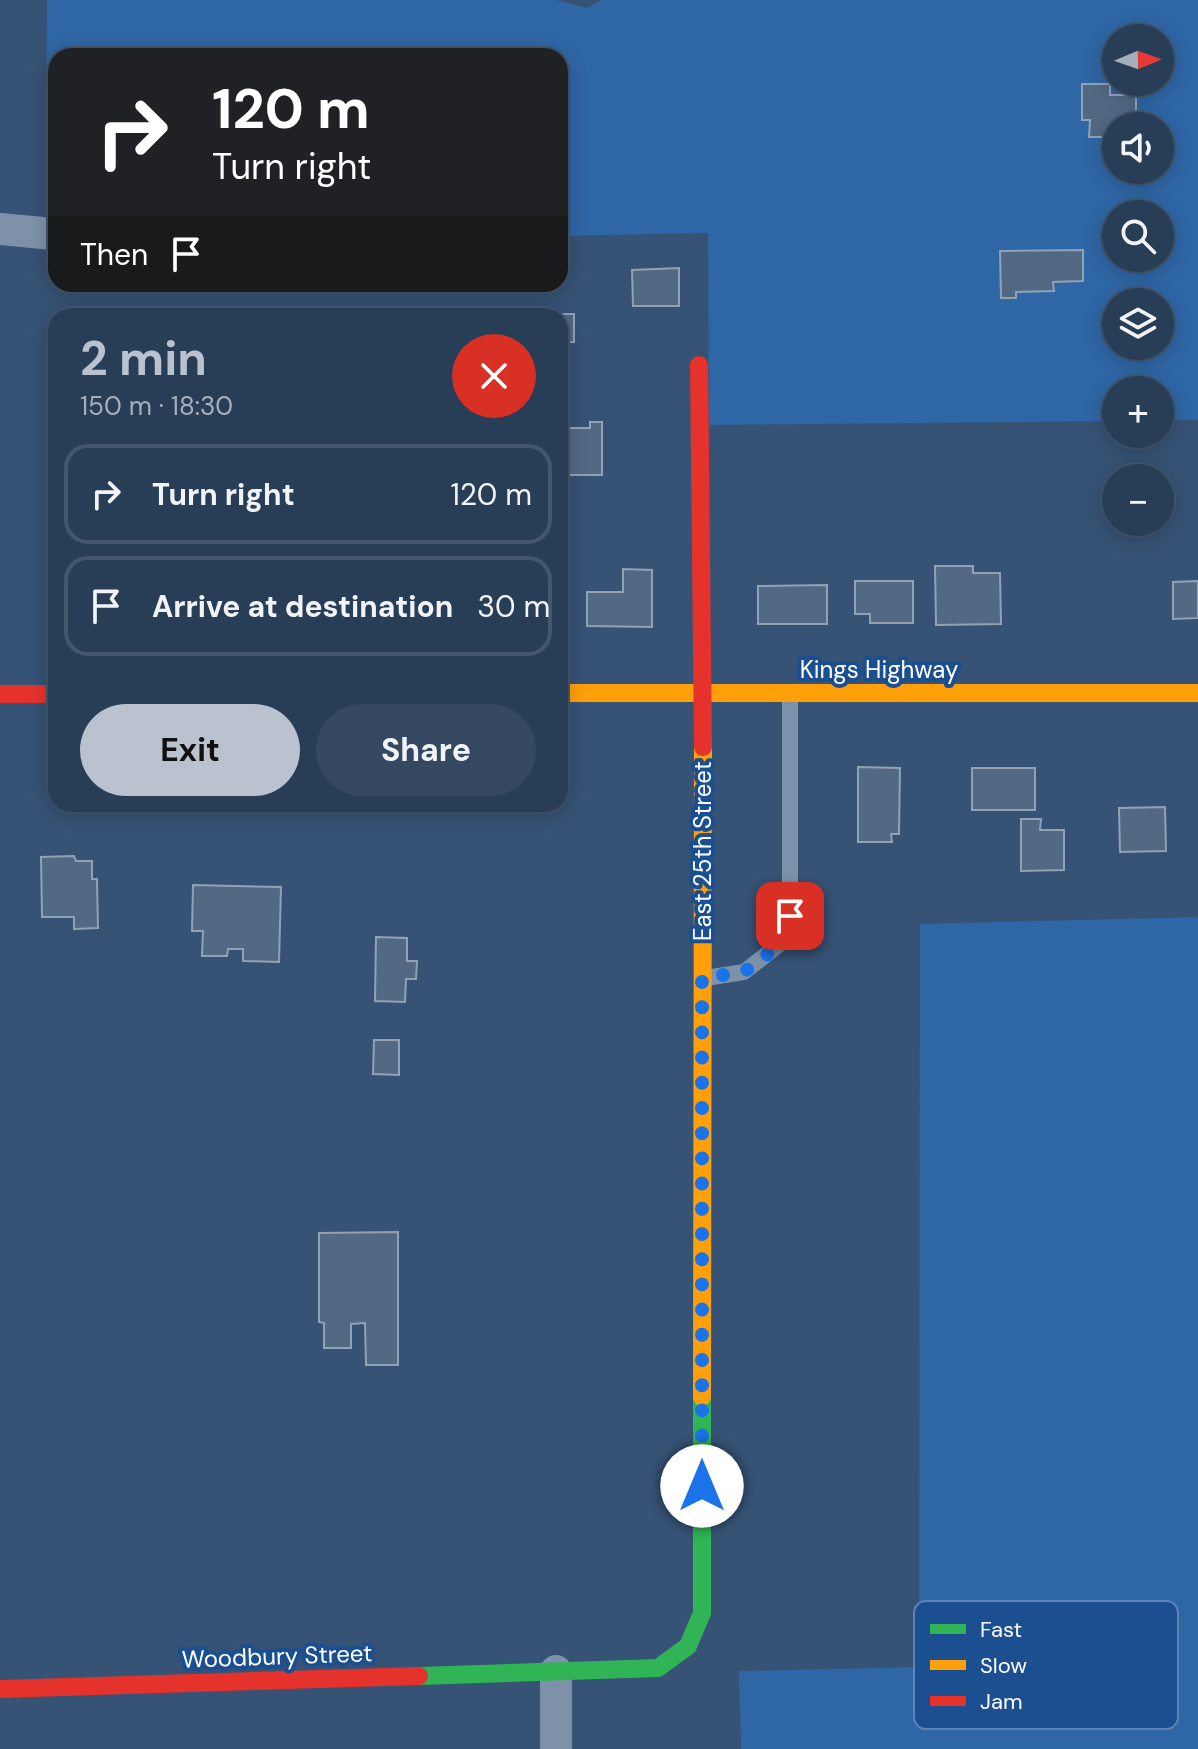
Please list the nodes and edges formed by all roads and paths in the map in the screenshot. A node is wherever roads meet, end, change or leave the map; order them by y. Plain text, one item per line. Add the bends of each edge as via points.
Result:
1 (0, 229) edge
2 (48, 234) edge
3 (699, 365) dead end
4 (568, 693) edge
5 (703, 693) junction
6 (790, 693) junction
7 (1198, 693) edge
8 (0, 694) edge
9 (48, 694) edge
10 (702, 978) junction
11 (556, 1671) junction
12 (0, 1689) edge
13 (556, 1749) edge

1 - 2 street
3 - 5 street, East 25th Street
4 - 5 street, Kings Highway
5 - 6 street, Kings Highway
5 - 10 street, East 25th Street
6 - 7 street, Kings Highway
6 - 10 lane via 790,916 785,940 744,972
8 - 9 street
10 - 11 street, East 25th Street via 702,1613 688,1646 658,1668
11 - 12 street, Woodbury Street
11 - 13 street

